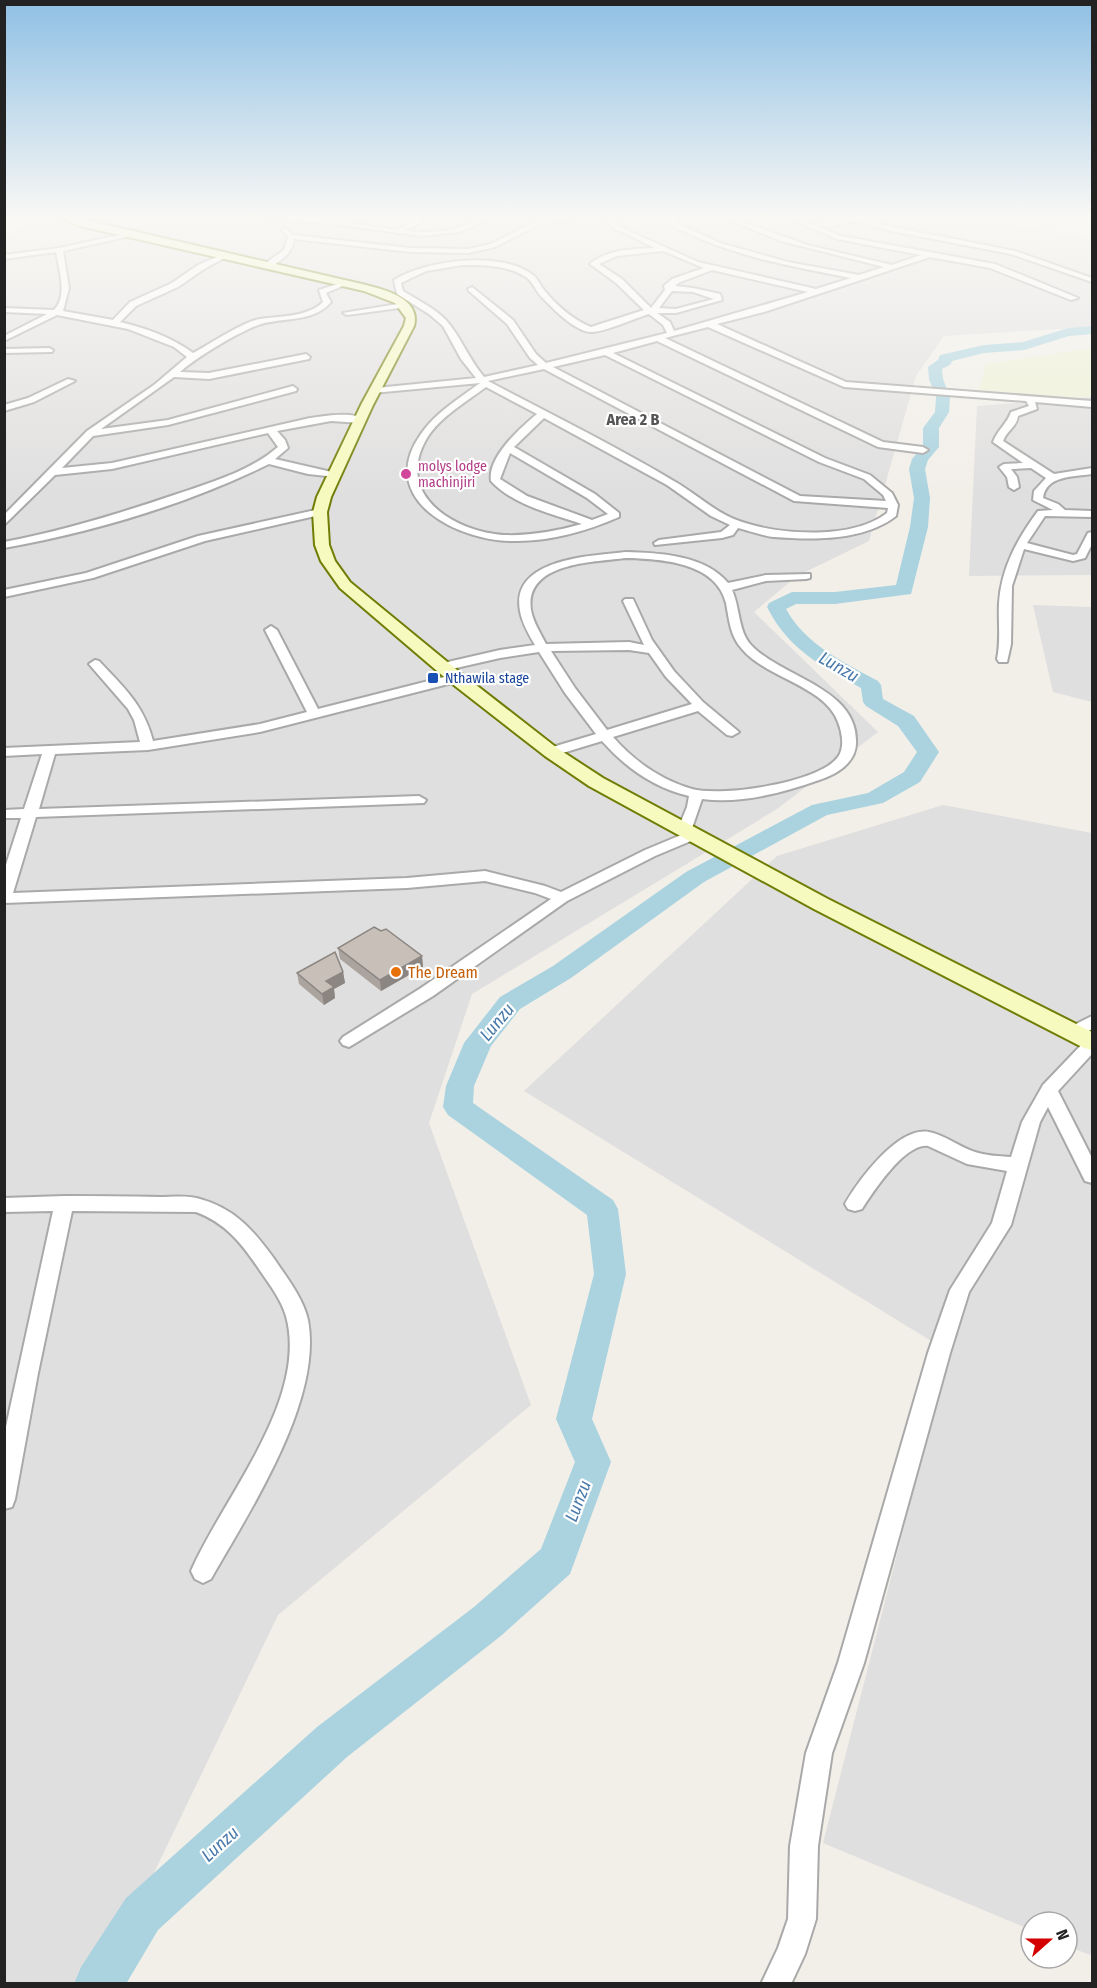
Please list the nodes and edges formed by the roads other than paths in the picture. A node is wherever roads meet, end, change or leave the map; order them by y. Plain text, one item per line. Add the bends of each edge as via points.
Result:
1 (60, 308) edge
2 (129, 308) edge
3 (320, 308) edge
4 (364, 308) edge
5 (405, 308) edge
6 (422, 308) edge
7 (493, 308) edge
8 (561, 308) edge
9 (648, 308) edge
10 (653, 308) edge
11 (688, 308) edge
12 (766, 308) edge
13 (4, 310) edge
14 (651, 311) junction
15 (676, 311) junction
16 (347, 313) dead end
17 (56, 314) junction
18 (115, 322) junction
19 (712, 324) junction
20 (671, 334) junction
21 (658, 338) junction
22 (4, 339) edge
23 (49, 350) dead end
24 (4, 351) edge
25 (606, 352) junction
26 (192, 357) junction
27 (306, 357) dead end
28 (545, 366) junction
29 (171, 375) junction
30 (71, 381) dead end
31 (484, 382) junction
32 (850, 385) junction
33 (294, 389) dead end
34 (376, 392) junction
35 (866, 396) dead end
36 (1029, 399) junction
37 (1092, 404) edge
38 (4, 408) edge
39 (544, 413) junction
40 (361, 420) junction
41 (270, 430) junction
42 (90, 433) junction
43 (508, 448) junction
44 (923, 450) dead end
45 (270, 460) junction
46 (1031, 465) junction
47 (1092, 471) edge
48 (51, 472) junction
49 (333, 475) junction
50 (1052, 477) junction
51 (1014, 488) dead end
52 (4, 504) edge
53 (21, 504) junction
54 (893, 505) junction
55 (320, 512) junction
56 (1062, 513) junction
57 (1092, 514) edge
58 (4, 522) edge
59 (590, 523) junction
60 (736, 524) junction
61 (1092, 535) edge
62 (659, 543) dead end
63 (4, 545) edge
64 (1021, 545) junction
65 (806, 576) dead end
66 (726, 588) junction
67 (4, 594) edge
68 (629, 601) dead end
69 (271, 630) dead end
70 (543, 648) junction
71 (650, 650) junction
72 (1003, 659) dead end
73 (95, 664) dead end
74 (443, 667) junction
75 (456, 678) junction
76 (700, 706) junction
77 (314, 714) junction
78 (732, 732) dead end
79 (604, 736) junction
80 (148, 746) junction
81 (4, 752) edge
82 (50, 752) junction
83 (550, 752) junction
84 (696, 794) junction
85 (419, 800) dead end
86 (31, 812) junction
87 (4, 814) edge
88 (688, 833) junction
89 (4, 898) edge
90 (562, 898) junction
91 (1088, 1035) edge
92 (349, 1041) dead end
93 (1048, 1090) junction
94 (1019, 1165) junction
95 (1092, 1176) edge
96 (64, 1203) junction
97 (855, 1204) dead end
98 (4, 1205) edge
99 (4, 1499) edge
100 (203, 1571) dead end
101 (774, 1983) edge

1 - 17 street
2 - 18 street
3 - 26 street via 303,315 258,322
4 - 16 street
5 - 34 main road via 411,318 409,326
6 - 31 street via 446,325 465,359
7 - 28 street via 510,322 533,356
8 - 14 street via 588,330
9 - 14 street
10 - 14 street
11 - 15 street
12 - 19 street
13 - 17 street
14 - 15 street
14 - 20 street via 670,327
15 - 19 street
17 - 18 street
17 - 22 street
18 - 26 street via 162,338
19 - 20 street
19 - 32 street
20 - 21 street
21 - 25 street
21 - 44 street via 880,445
23 - 24 street
25 - 28 street
25 - 54 street via 822,460 867,477 887,493
26 - 29 street
27 - 29 street via 209,376
28 - 31 street
28 - 54 street via 798,499
29 - 42 street
30 - 38 street
31 - 34 street
31 - 39 street
31 - 59 street via 426,433 412,466 419,497 456,523 487,536 538,536
32 - 35 street
32 - 36 street
33 - 42 street via 152,425
34 - 40 main road
36 - 37 street
36 - 46 street via 1034,407 1014,414 1013,422 997,438 1000,445
39 - 43 street
39 - 60 street
40 - 41 street via 323,419
40 - 49 main road
41 - 45 street via 283,448
41 - 48 street via 112,466
42 - 48 street
43 - 59 street via 496,469 497,484
43 - 59 street via 615,513
45 - 49 street
45 - 63 street via 148,507 69,531
46 - 50 street
46 - 51 street via 1004,467
47 - 50 street
48 - 53 street
49 - 55 main road
50 - 56 street via 1039,491 1038,500
52 - 53 street
53 - 58 street
54 - 60 street via 892,514 884,521 851,532 773,534
55 - 67 street via 202,538 89,576
55 - 74 main road via 322,545 345,585
56 - 57 street
56 - 64 street via 1042,513
60 - 62 street via 722,535
61 - 64 street via 1081,556 1073,558
64 - 72 street via 1005,598
65 - 66 street via 768,576
66 - 70 street via 697,566 646,555 557,567 535,577 528,590 525,610
66 - 84 street via 736,631 745,647 839,708 848,725 850,748 841,763 825,772 775,788 750,794
68 - 71 street
69 - 77 street
70 - 71 street via 628,646
70 - 74 street
70 - 79 street
71 - 76 street
73 - 80 street via 134,707
74 - 75 main road
75 - 77 street
75 - 83 main road
76 - 78 street
76 - 79 street
77 - 80 street via 240,732
79 - 83 street
79 - 84 street via 645,772
80 - 82 street
81 - 82 street
82 - 86 street
83 - 88 main road via 611,792
84 - 88 street
85 - 86 street
86 - 87 street
86 - 89 street
88 - 90 street
88 - 91 main road
89 - 90 street via 407,883 485,876
90 - 92 street
91 - 93 street
93 - 94 street via 1031,1122
93 - 95 street
94 - 97 street via 970,1158 930,1139 918,1139 873,1177
94 - 101 street via 1001,1225 960,1290 851,1663 819,1753 804,1846 802,1919 791,1954
96 - 98 street
96 - 99 street
96 - 100 street via 197,1205 218,1211 240,1229 277,1278 297,1318 300,1358 295,1386 254,1478

